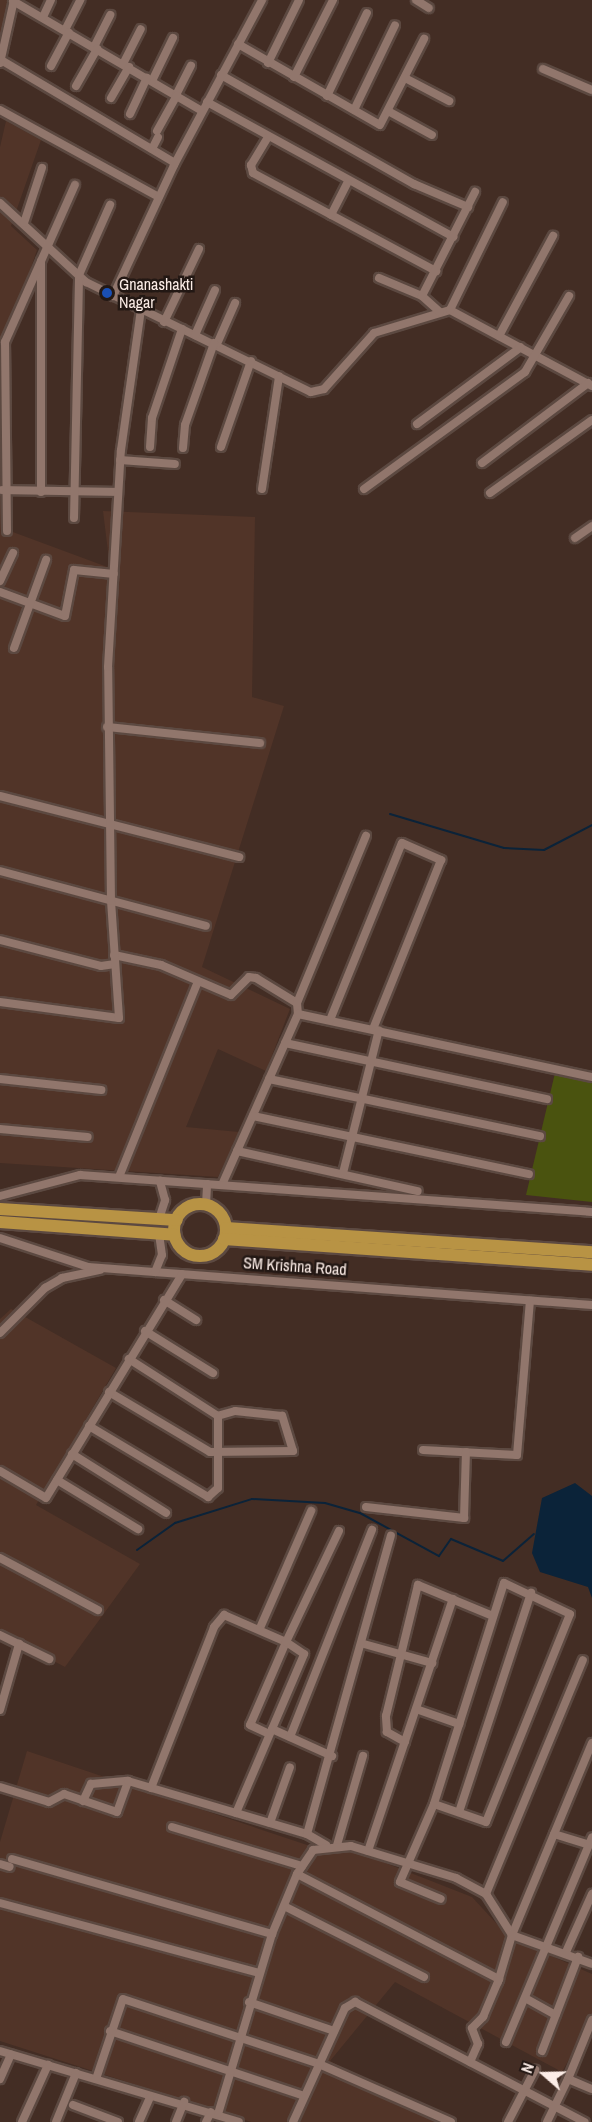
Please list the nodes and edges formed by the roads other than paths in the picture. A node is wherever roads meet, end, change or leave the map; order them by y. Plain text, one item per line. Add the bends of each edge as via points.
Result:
1 (51, 0) edge
2 (80, 0) edge
3 (262, 0) edge
4 (299, 0) edge
5 (333, 0) edge
6 (416, 0) edge
7 (13, 1) edge
8 (429, 8) dead end
9 (367, 13) dead end
10 (110, 15) dead end
11 (43, 17) junction
12 (395, 25) dead end
13 (141, 29) dead end
14 (67, 31) junction
15 (173, 38) dead end
16 (424, 39) dead end
17 (238, 44) junction
18 (96, 48) junction
19 (0, 62) edge
20 (268, 63) junction
21 (51, 66) dead end
22 (126, 66) junction
23 (191, 66) dead end
24 (543, 69) dead end
25 (221, 75) junction
26 (294, 77) junction
27 (405, 78) junction
28 (150, 80) junction
29 (76, 86) dead end
30 (592, 90) edge
31 (176, 95) junction
32 (327, 96) junction
33 (111, 98) dead end
34 (449, 101) dead end
35 (205, 106) junction
36 (0, 110) edge
37 (354, 110) junction
38 (388, 111) junction
39 (130, 114) dead end
40 (432, 135) dead end
41 (268, 137) junction
42 (152, 149) junction
43 (175, 163) junction
44 (42, 168) dead end
45 (347, 183) junction
46 (75, 185) dead end
47 (475, 192) dead end
48 (159, 197) junction
49 (503, 202) dead end
50 (0, 203) edge
51 (110, 205) dead end
52 (468, 207) junction
53 (331, 215) junction
54 (24, 223) junction
55 (553, 236) dead end
56 (454, 237) junction
57 (48, 244) junction
58 (199, 249) dead end
59 (41, 260) junction
60 (436, 271) junction
61 (79, 275) junction
62 (379, 278) dead end
63 (215, 290) dead end
64 (113, 296) junction
65 (422, 296) junction
66 (569, 296) dead end
67 (236, 303) dead end
68 (141, 310) junction
69 (450, 310) junction
70 (440, 312) junction
71 (164, 322) junction
72 (182, 329) junction
73 (195, 335) junction
74 (500, 336) junction
75 (216, 344) junction
76 (521, 347) junction
77 (536, 354) junction
78 (251, 361) junction
79 (279, 376) junction
80 (590, 385) edge
81 (592, 420) edge
82 (417, 424) dead end
83 (150, 447) dead end
84 (221, 447) dead end
85 (183, 448) dead end
86 (120, 460) junction
87 (482, 463) dead end
88 (175, 464) dead end
89 (262, 489) dead end
90 (364, 489) dead end
91 (3, 490) edge
92 (74, 491) junction
93 (41, 492) junction
94 (118, 492) junction
95 (490, 493) dead end
96 (74, 518) dead end
97 (592, 526) edge
98 (7, 531) dead end
99 (575, 538) dead end
100 (13, 553) dead end
101 (46, 560) dead end
102 (114, 574) junction
103 (0, 581) edge
104 (0, 592) edge
105 (30, 604) junction
106 (14, 648) dead end
107 (107, 727) junction
108 (260, 743) dead end
109 (0, 796) edge
110 (109, 827) junction
111 (366, 836) dead end
112 (238, 856) dead end
113 (0, 871) edge
114 (111, 901) junction
115 (206, 926) dead end
116 (0, 940) edge
117 (115, 959) junction
118 (198, 981) junction
119 (0, 1002) edge
120 (297, 1003) junction
121 (298, 1014) junction
122 (330, 1020) junction
123 (376, 1030) junction
124 (285, 1042) junction
125 (371, 1060) junction
126 (592, 1077) edge
127 (0, 1079) edge
128 (269, 1079) junction
129 (101, 1090) dead end
130 (547, 1099) dead end
131 (361, 1100) junction
132 (253, 1116) junction
133 (0, 1129) edge
134 (540, 1136) dead end
135 (88, 1137) dead end
136 (354, 1137) junction
137 (237, 1151) junction
138 (344, 1173) junction
139 (529, 1174) dead end
140 (118, 1177) junction
141 (160, 1181) junction
142 (207, 1184) junction
143 (222, 1185) junction
144 (418, 1191) dead end
145 (0, 1196) edge
146 (206, 1205) junction
147 (0, 1209) edge
148 (592, 1212) edge
149 (159, 1219) junction
150 (177, 1220) junction
151 (0, 1222) edge
152 (225, 1233) junction
153 (159, 1234) junction
154 (175, 1235) junction
155 (0, 1238) edge
156 (592, 1252) edge
157 (592, 1265) edge
158 (112, 1268) junction
159 (155, 1272) junction
160 (182, 1274) junction
161 (164, 1300) junction
162 (530, 1300) junction
163 (592, 1305) edge
164 (196, 1320) dead end
165 (145, 1331) junction
166 (0, 1333) edge
167 (129, 1359) junction
168 (213, 1373) dead end
169 (109, 1392) junction
170 (218, 1416) junction
171 (89, 1426) junction
172 (217, 1450) junction
173 (423, 1450) dead end
174 (466, 1452) junction
175 (72, 1454) junction
176 (0, 1472) edge
177 (57, 1480) junction
178 (366, 1507) dead end
179 (311, 1511) dead end
180 (166, 1513) dead end
181 (138, 1528) dead end
182 (372, 1530) dead end
183 (339, 1531) dead end
184 (391, 1536) dead end
185 (0, 1558) edge
186 (531, 1593) junction
187 (453, 1599) junction
188 (98, 1610) dead end
189 (493, 1616) junction
190 (260, 1628) junction
191 (0, 1635) edge
192 (286, 1642) junction
193 (19, 1644) junction
194 (364, 1644) junction
195 (400, 1654) junction
196 (49, 1659) dead end
197 (583, 1660) dead end
198 (432, 1663) junction
199 (416, 1709) junction
200 (0, 1710) edge
201 (459, 1724) junction
202 (270, 1731) junction
203 (290, 1737) junction
204 (405, 1742) junction
205 (592, 1743) edge
206 (332, 1756) junction
207 (363, 1756) dead end
208 (290, 1767) dead end
209 (128, 1781) junction
210 (0, 1787) edge
211 (151, 1788) junction
212 (83, 1801) junction
213 (434, 1804) junction
214 (459, 1812) junction
215 (236, 1813) junction
216 (270, 1823) junction
217 (172, 1827) dead end
218 (307, 1834) junction
219 (554, 1834) junction
220 (590, 1841) edge
221 (326, 1845) junction
222 (338, 1845) junction
223 (368, 1851) junction
224 (0, 1864) edge
225 (411, 1864) junction
226 (299, 1870) junction
227 (486, 1894) junction
228 (592, 1894) edge
229 (441, 1899) dead end
230 (0, 1903) edge
231 (284, 1906) junction
232 (272, 1934) junction
233 (512, 1935) junction
234 (549, 1944) junction
235 (566, 1952) junction
236 (578, 1957) junction
237 (592, 1964) edge
238 (259, 1973) junction
239 (424, 1977) dead end
240 (500, 1979) junction
241 (525, 1998) junction
242 (249, 2002) junction
243 (556, 2015) junction
244 (592, 2020) edge
245 (110, 2031) junction
246 (334, 2031) junction
247 (240, 2035) junction
248 (506, 2042) dead end
249 (0, 2051) edge
250 (542, 2051) dead end
251 (11, 2054) junction
252 (470, 2062) junction
253 (319, 2064) junction
254 (48, 2065) junction
255 (230, 2069) junction
256 (535, 2070) dead end
257 (76, 2073) junction
258 (0, 2079) edge
259 (96, 2079) junction
260 (568, 2079) junction
261 (592, 2089) edge
262 (525, 2091) junction
263 (304, 2096) junction
264 (150, 2097) junction
265 (184, 2102) junction
266 (73, 2105) dead end
267 (554, 2107) junction
268 (214, 2113) junction
269 (100, 2119) edge
270 (22, 2122) edge
271 (56, 2122) edge
272 (118, 2122) edge
273 (139, 2122) edge
274 (176, 2122) edge
275 (206, 2122) edge
276 (239, 2122) edge
277 (293, 2122) edge
278 (452, 2122) edge
279 (508, 2122) edge
280 (547, 2122) edge
281 (584, 2122) edge

1 - 11 street
2 - 14 street
3 - 17 street
4 - 20 street
5 - 26 street
6 - 8 street
7 - 11 street
7 - 19 street
9 - 32 street
10 - 18 street
11 - 14 street
12 - 37 street
13 - 22 street
14 - 18 street
14 - 21 street
15 - 28 street
16 - 27 street
17 - 20 street
17 - 25 street
18 - 22 street
18 - 29 street
19 - 42 street
20 - 26 street
22 - 28 street
22 - 33 street
23 - 31 street
24 - 30 street
25 - 35 street
25 - 52 street via 414,184
26 - 32 street
27 - 34 street
27 - 38 street
28 - 31 street
28 - 39 street
31 - 35 street
31 - 42 street
32 - 37 street
35 - 41 street
35 - 43 street
36 - 48 street
37 - 38 street via 380,125
38 - 40 street
41 - 45 street
41 - 53 street via 250,170
42 - 43 street
43 - 48 street
44 - 54 street
45 - 53 street
45 - 56 street
46 - 57 street
47 - 52 street
48 - 64 street
49 - 69 street
50 - 54 street
51 - 61 street
52 - 56 street
53 - 60 street
54 - 57 street
55 - 74 street
56 - 60 street
57 - 59 street
57 - 61 street
58 - 71 street
59 - 91 street via 5,342
59 - 93 street
60 - 65 street
61 - 64 street
61 - 92 street
62 - 65 street
63 - 73 street
64 - 68 street
65 - 70 street
66 - 77 street
67 - 75 street
68 - 71 street
68 - 86 street
69 - 70 street
69 - 74 street
70 - 79 street via 374,333 324,389 311,392
71 - 72 street
72 - 73 street
72 - 83 street via 152,418
73 - 75 street
74 - 76 street
75 - 78 street
75 - 85 street via 184,425
76 - 77 street
76 - 82 street
77 - 80 street
77 - 90 street via 525,372
78 - 79 street
78 - 84 street
79 - 89 street
80 - 87 street
81 - 95 street
86 - 88 street
86 - 94 street
91 - 93 street
91 - 98 street
92 - 93 street
92 - 94 street
92 - 96 street
94 - 102 street
97 - 99 street
100 - 103 street
101 - 105 street
102 - 105 street via 75,570 65,616
102 - 107 street
104 - 105 street
105 - 106 street
107 - 108 street
107 - 110 street
109 - 110 street
110 - 112 street
110 - 114 street
111 - 120 street
113 - 114 street
114 - 115 street
114 - 117 street
116 - 117 street via 101,966
117 - 118 street via 161,964
117 - 119 street via 119,1018
118 - 120 street via 231,995 249,977 256,978
118 - 140 street
120 - 121 street
121 - 122 street
121 - 124 street
122 - 123 street
122 - 123 street via 402,843 441,860
123 - 125 street
123 - 126 street
124 - 125 street
124 - 128 street
125 - 130 street
125 - 131 street
127 - 129 street
128 - 131 street
128 - 132 street
131 - 134 street
131 - 136 street
132 - 136 street
132 - 137 street
133 - 135 street
136 - 138 street
136 - 139 street
137 - 138 street
137 - 143 street
138 - 144 street
140 - 141 street
140 - 145 street via 69,1177
141 - 142 street
141 - 149 street via 165,1200
142 - 143 street
142 - 146 street
143 - 148 street
146 - 150 highway via 191,1206
146 - 152 highway via 221,1214
147 - 149 highway
149 - 150 highway
150 - 154 highway
151 - 153 highway
152 - 154 highway via 214,1252 199,1256 185,1251
152 - 156 highway, SM Krishna Road
152 - 157 highway, SM Krishna Road
153 - 154 highway
153 - 159 street via 162,1255
155 - 158 street, SM Krishna Road via 58,1260
158 - 159 street, SM Krishna Road
158 - 166 street via 62,1278 45,1288
159 - 160 street, SM Krishna Road
160 - 161 street
160 - 162 street, SM Krishna Road
161 - 164 street
161 - 165 street
162 - 163 street, SM Krishna Road
162 - 174 street via 517,1455
165 - 167 street
165 - 168 street
167 - 169 street
167 - 170 street
169 - 171 street
169 - 172 street via 210,1452
170 - 172 street
170 - 172 street via 235,1411 282,1416 295,1447 282,1455
171 - 172 street via 208,1497 218,1488
171 - 175 street
173 - 174 street
174 - 178 street via 464,1518
175 - 177 street
175 - 180 street
176 - 177 street via 46,1498
177 - 181 street
179 - 190 street
182 - 203 street
183 - 192 street
184 - 194 street
185 - 188 street
186 - 189 street via 504,1583
186 - 214 street
186 - 214 street via 570,1614 486,1822
187 - 189 street
187 - 195 street via 418,1585
187 - 198 street
189 - 201 street
190 - 192 street
190 - 211 street via 224,1615 214,1628
191 - 193 street
192 - 202 street via 304,1654
192 - 202 street via 250,1725
193 - 196 street
193 - 200 street
194 - 195 street
194 - 206 street
195 - 198 street
195 - 204 street via 387,1732
197 - 227 street
198 - 199 street
199 - 201 street
199 - 204 street
201 - 213 street
202 - 203 street
202 - 215 street
203 - 206 street
204 - 223 street
205 - 219 street
206 - 218 street
207 - 222 street
208 - 216 street
209 - 211 street
209 - 212 street via 91,1784
209 - 212 street via 117,1812
210 - 212 street via 49,1802 64,1794
211 - 215 street
213 - 214 street
213 - 225 street
215 - 216 street
216 - 218 street
217 - 226 street
218 - 221 street
219 - 220 street
219 - 233 street
220 - 234 street
221 - 222 street
221 - 226 street via 313,1850
222 - 223 street
223 - 225 street
224 - 232 street via 11,1863
225 - 227 street
225 - 229 street via 400,1882
226 - 231 street
226 - 240 street
227 - 233 street
228 - 235 street
230 - 238 street
231 - 232 street
231 - 239 street
232 - 238 street
233 - 234 street
233 - 240 street
234 - 235 street
234 - 241 street
235 - 236 street
236 - 237 street
236 - 243 street
238 - 242 street
240 - 252 street via 483,2017 472,2028 478,2044
241 - 243 street
241 - 248 street
242 - 246 street
242 - 247 street
243 - 250 street
244 - 260 street
245 - 247 street via 123,1999
245 - 255 street
245 - 259 street
246 - 252 street via 345,2008 355,2002
246 - 253 street
247 - 253 street
247 - 255 street
249 - 251 street
251 - 254 street
251 - 258 street
252 - 262 street
253 - 263 street
253 - 278 street
254 - 257 street
254 - 270 street
255 - 263 street
255 - 268 street
256 - 262 street
257 - 259 street
257 - 271 street
259 - 264 street
260 - 261 street
260 - 267 street
262 - 267 street
262 - 279 street
263 - 277 street
264 - 265 street
264 - 273 street
265 - 268 street
265 - 274 street
266 - 269 street
267 - 280 street
267 - 281 street
268 - 275 street
268 - 276 street
269 - 272 street

